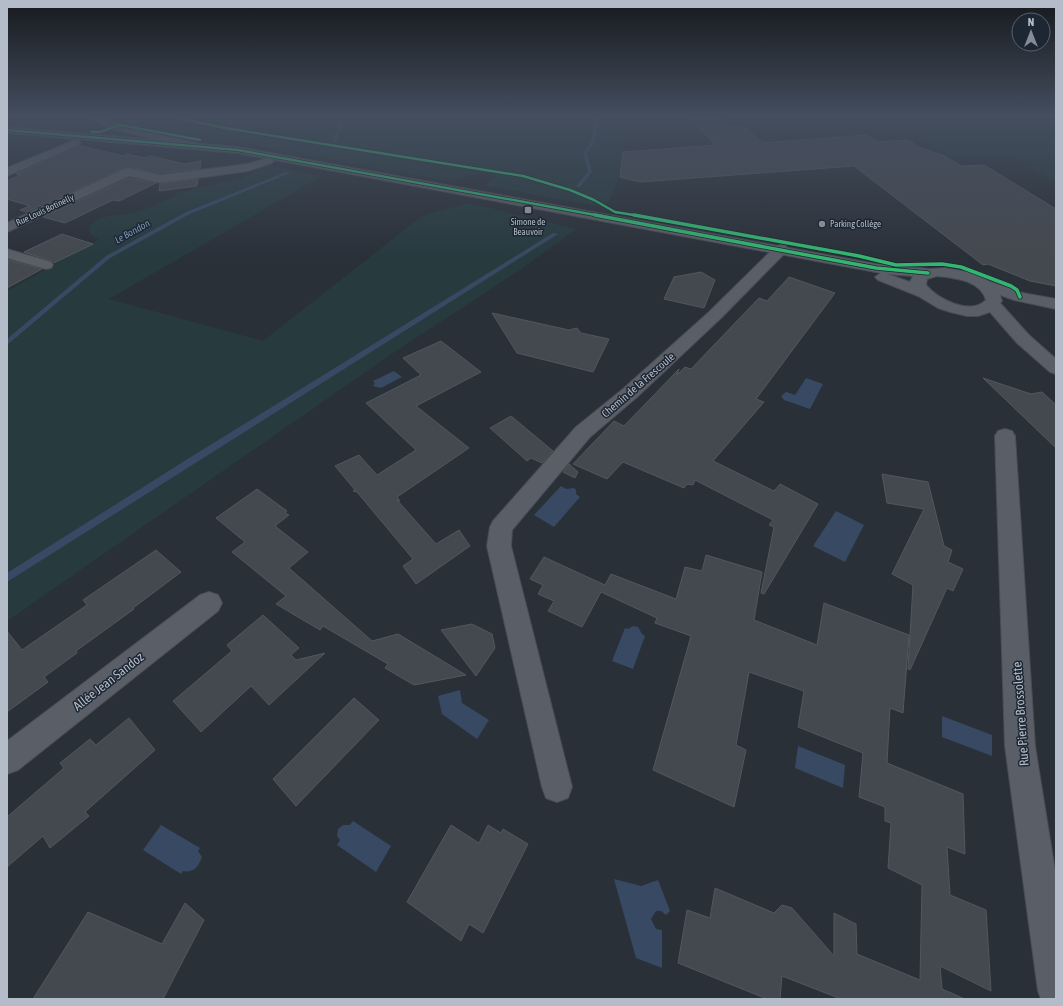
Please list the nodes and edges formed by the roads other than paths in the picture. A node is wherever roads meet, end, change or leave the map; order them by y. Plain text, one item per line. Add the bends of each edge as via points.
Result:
1 (26, 164) edge
2 (258, 164) edge
3 (304, 164) edge
4 (7, 172) edge
5 (7, 228) edge
6 (778, 252) junction
7 (7, 253) edge
8 (46, 265) dead end
9 (928, 273) junction
10 (982, 284) junction
11 (921, 292) junction
12 (1020, 297) junction
13 (993, 303) junction
14 (1056, 304) edge
15 (966, 310) junction
16 (1023, 339) junction
17 (1056, 368) edge
18 (1005, 436) dead end
19 (209, 603) dead end
20 (7, 759) edge
21 (557, 786) dead end
22 (1055, 979) edge

1 - 4 street
2 - 5 street, Rue Louis Botinelly via 161,179 128,172
3 - 6 street
6 - 9 street via 876,268
6 - 11 street via 876,275
6 - 21 street, Chemin de la Frescoule via 715,315 583,432 501,527 499,546
7 - 8 street
9 - 10 street via 960,275
9 - 11 street via 921,276 918,281
10 - 12 street
10 - 13 street via 994,296
11 - 15 street via 940,304
12 - 13 street
12 - 14 street
13 - 15 street via 987,308
13 - 16 street
15 - 16 street
16 - 17 street
18 - 22 street, Rue Pierre Brossolette via 1020,746
19 - 20 street, Allée Jean Sandoz

